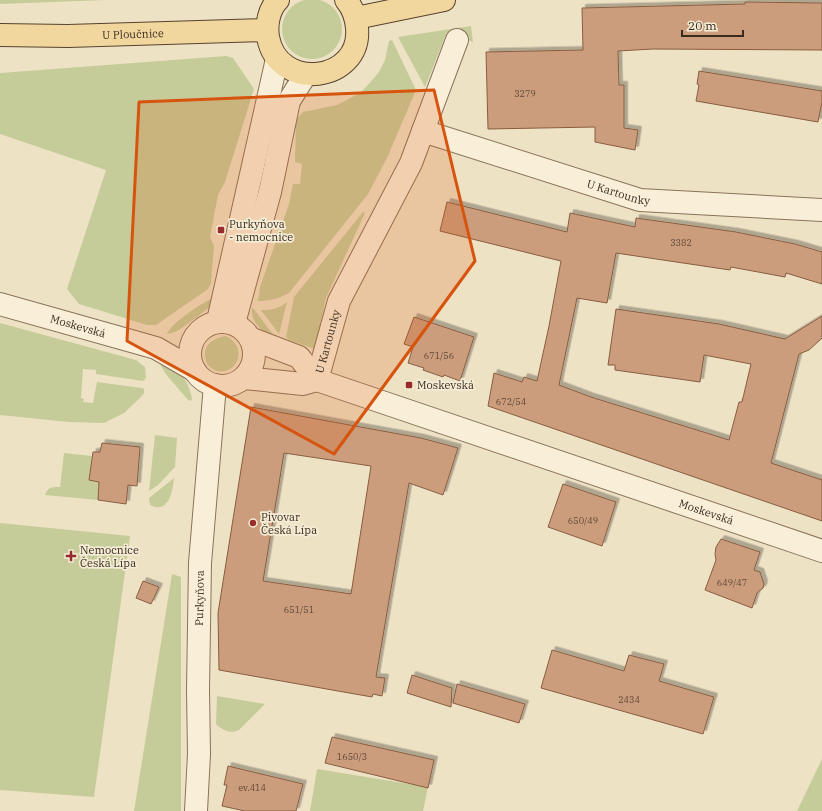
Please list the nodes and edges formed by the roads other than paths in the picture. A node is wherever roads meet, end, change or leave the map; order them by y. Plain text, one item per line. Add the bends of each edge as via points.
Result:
1 (278, 0) edge
2 (444, 0) edge
3 (351, 9) edge
4 (267, 30) junction
5 (0, 35) edge
6 (457, 40) dead end
7 (277, 59) junction
8 (306, 74) junction
9 (423, 131) junction
10 (822, 210) edge
11 (0, 304) edge
12 (226, 322) junction
13 (198, 332) junction
14 (252, 339) junction
15 (156, 348) junction
16 (194, 370) junction
17 (244, 378) junction
18 (317, 380) junction
19 (215, 385) junction
20 (822, 551) edge
21 (196, 811) edge

1 - 4 main road via 269,15
2 - 3 main road
3 - 8 main road via 358,33 354,47 346,60 335,69 321,74
4 - 5 main road, U Ploučnice via 68,36
4 - 7 main road via 270,45
6 - 9 street, U Kartounky
7 - 8 main road via 295,72
7 - 12 street
8 - 12 street via 289,101 270,192
9 - 10 street, U Kartounky via 640,200
9 - 18 street, U Kartounky via 411,163 339,302
11 - 15 street, Moskevská
12 - 13 street via 211,323
12 - 14 street via 242,327
13 - 15 street
13 - 16 street via 192,340 190,351 190,361
14 - 17 street via 255,353 252,366
14 - 18 street via 299,357
15 - 16 street, Moskevská
16 - 19 street via 199,377
17 - 18 street via 303,384
17 - 19 street via 236,384
18 - 20 street, Moskevská
19 - 21 street, Purkyňova via 200,563 199,754

